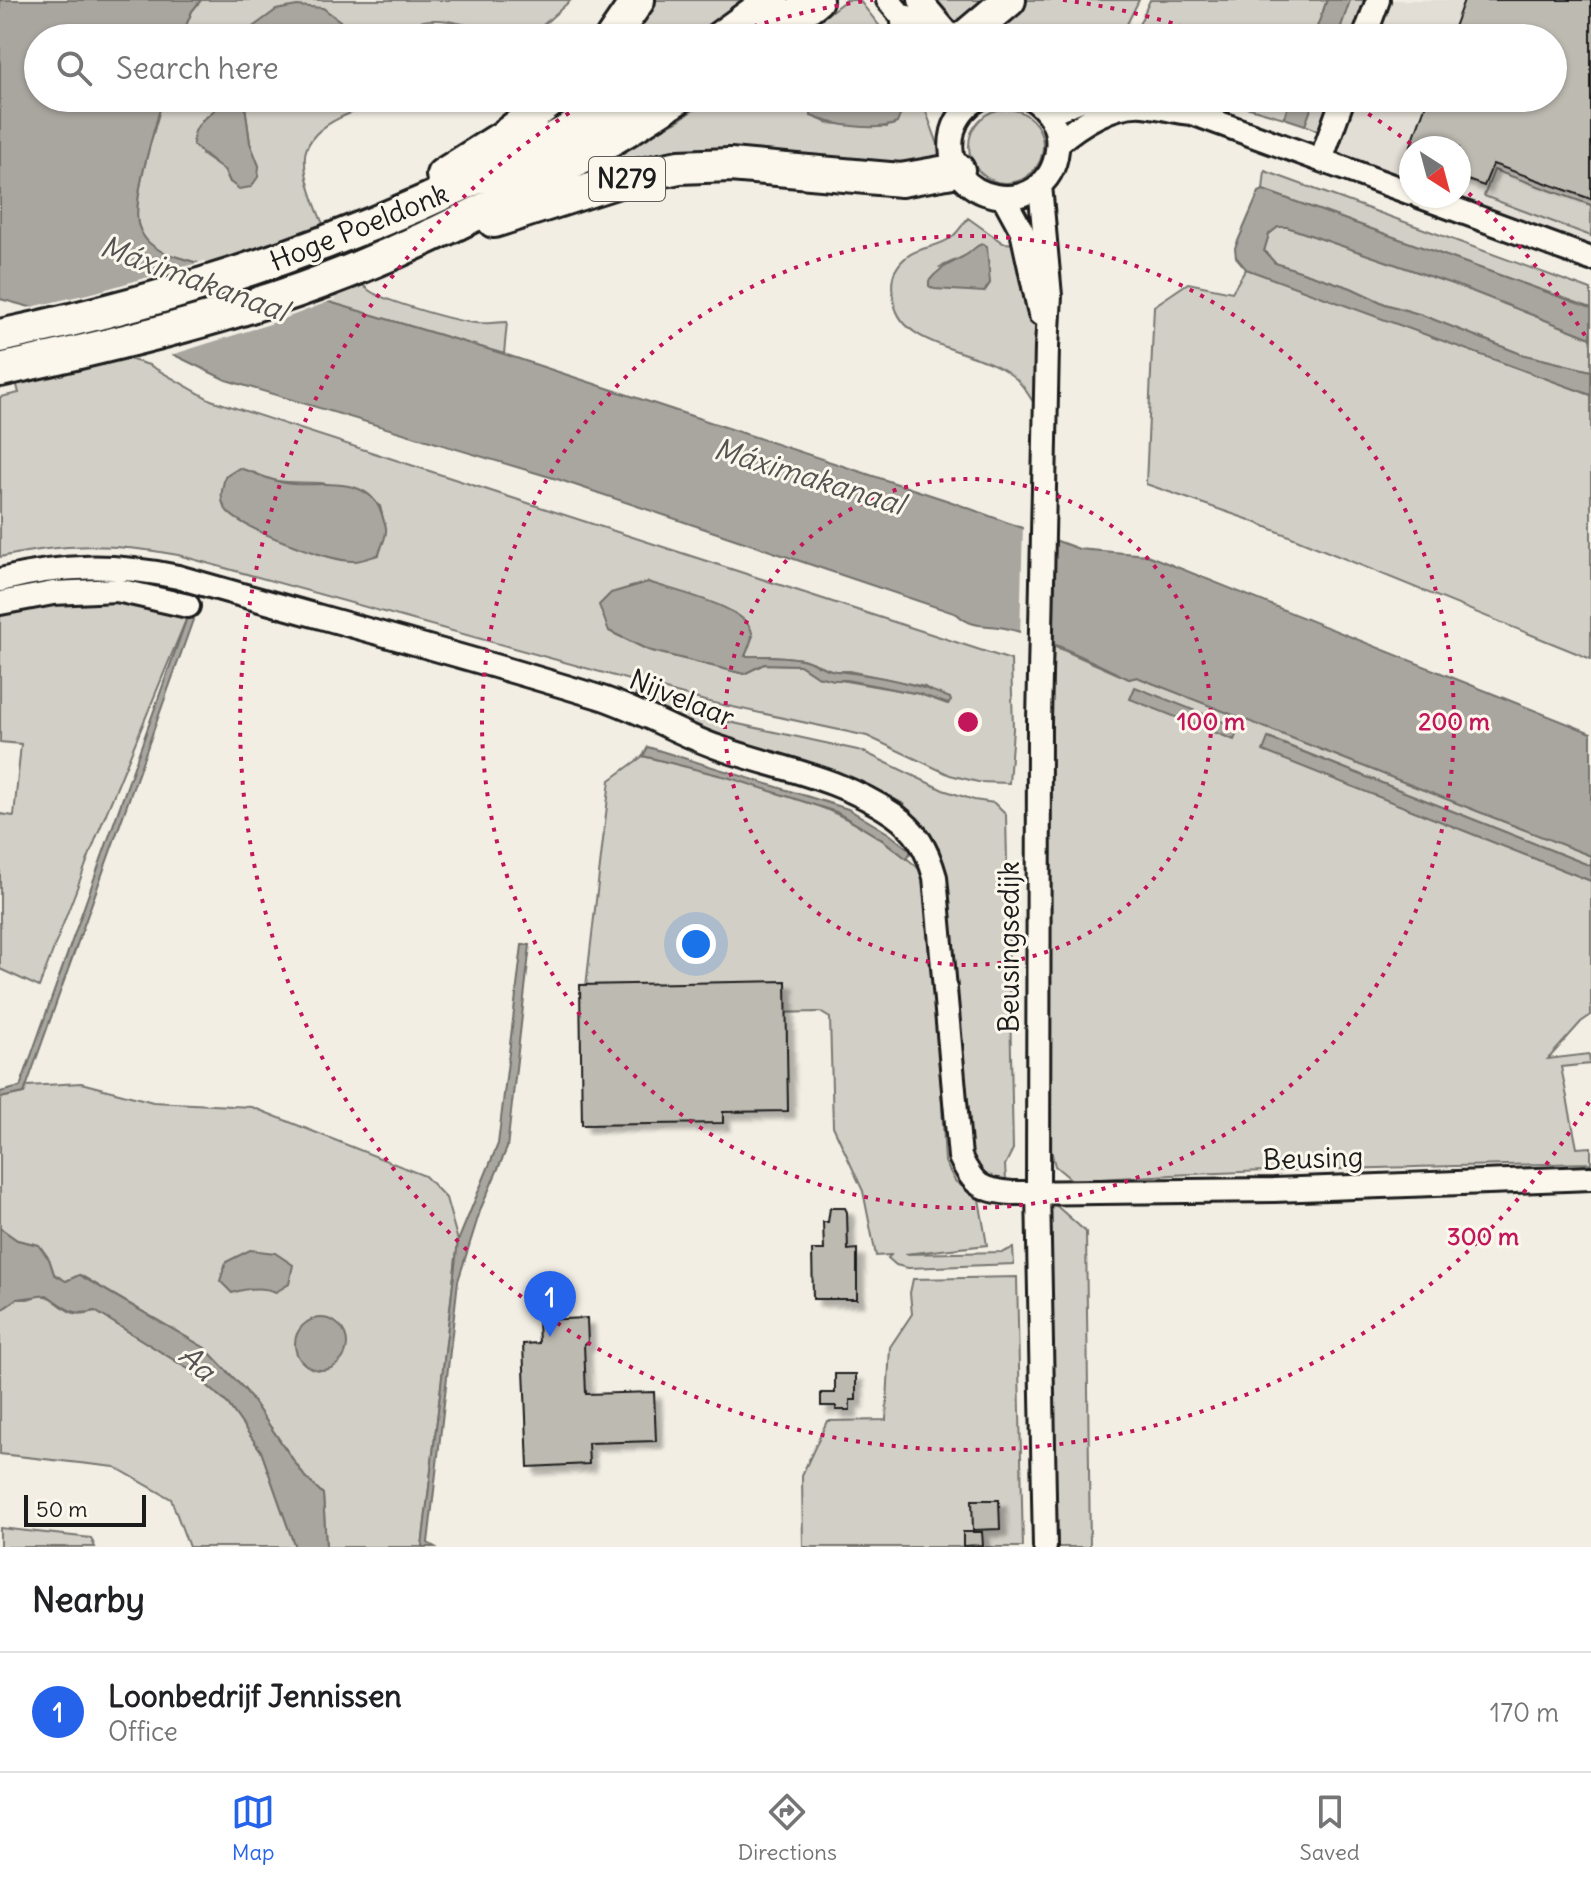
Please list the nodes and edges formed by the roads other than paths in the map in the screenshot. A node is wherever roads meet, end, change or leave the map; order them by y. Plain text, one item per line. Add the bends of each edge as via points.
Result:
1 (638, 0) edge
2 (772, 0) edge
3 (816, 0) edge
4 (1009, 0) edge
5 (1378, 0) edge
6 (622, 24) edge
7 (739, 24) edge
8 (784, 24) edge
9 (981, 24) edge
10 (1369, 24) edge
11 (536, 112) edge
12 (602, 112) edge
13 (653, 112) edge
14 (962, 112) edge
15 (1045, 112) edge
16 (1110, 112) edge
17 (1171, 112) edge
18 (1338, 112) edge
19 (1192, 113) joint
20 (1058, 143) junction
21 (1321, 160) junction
22 (958, 170) junction
23 (1040, 185) junction
24 (1399, 189) edge
25 (1004, 198) junction
26 (1452, 208) edge
27 (377, 224) junction
28 (432, 235) junction
29 (1591, 259) edge
30 (15, 333) edge
31 (1047, 347) junction
32 (0, 370) edge
33 (0, 580) edge
34 (0, 603) edge
35 (188, 606) dead end
36 (1591, 1178) edge
37 (1038, 1191) junction
38 (1045, 1547) edge

1 - 6 highway
2 - 7 highway
3 - 8 highway
4 - 9 highway
5 - 10 street
11 - 27 highway, N279 via 408,197
12 - 27 highway, Hoge Poeldonk / N279 via 532,152
13 - 28 highway, Hoge Poeldonk / N279
14 - 22 street via 951,141
15 - 20 street
16 - 20 street
17 - 19 street
18 - 21 street
19 - 21 street
20 - 23 street via 1051,171
21 - 24 street
22 - 25 street via 977,190
22 - 28 highway, N279 via 901,180 730,165 679,167
23 - 25 street
23 - 31 street, Beusingsedijk via 1050,296
25 - 31 street, Beusingsedijk via 1022,231
26 - 29 street
27 - 30 highway, Hoge Poeldonk / N279 via 176,293
28 - 32 highway, Hoge Poeldonk / N279 via 234,311
31 - 37 street, Beusingsedijk via 1039,722
33 - 37 street, Nijvelaar via 83,566 178,577 602,698 716,747 818,777 892,813 915,831 935,877 960,1157 968,1174 986,1190
34 - 35 street via 53,593 117,590
36 - 37 street, Beusing via 1274,1190
37 - 38 street, Beusingsedijk

